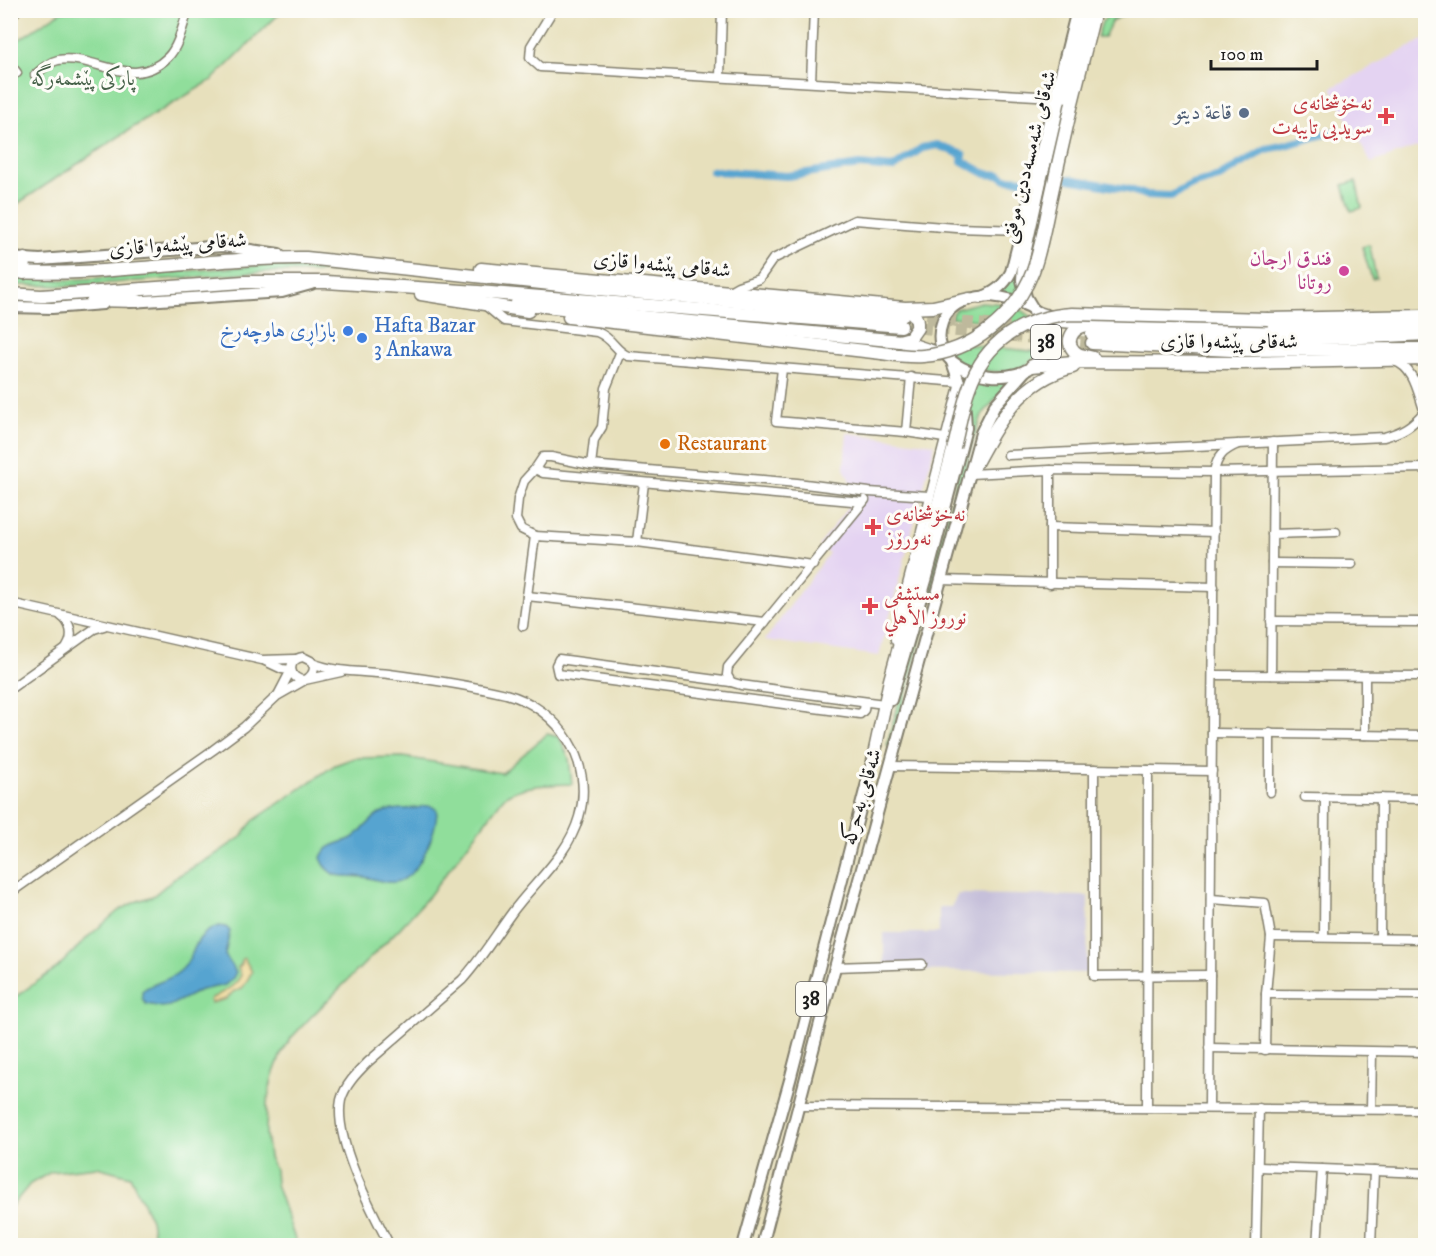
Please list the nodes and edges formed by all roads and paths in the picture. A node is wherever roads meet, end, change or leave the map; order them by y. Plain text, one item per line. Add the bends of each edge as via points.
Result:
1 (17, 10) edge
2 (189, 10) edge
3 (553, 10) edge
4 (722, 10) edge
5 (814, 10) edge
6 (1037, 10) edge
7 (1051, 10) edge
8 (1077, 10) edge
9 (1094, 12) edge
10 (10, 17) edge
11 (10, 64) edge
12 (14, 73) edge
13 (35, 75) dead end
14 (720, 77) junction
15 (811, 82) junction
16 (1054, 97) junction
17 (1022, 230) junction
18 (10, 258) edge
19 (306, 258) junction
20 (25, 259) junction
21 (350, 262) junction
22 (10, 272) edge
23 (24, 273) junction
24 (328, 282) junction
25 (731, 290) junction
26 (408, 292) junction
27 (10, 294) edge
28 (154, 295) junction
29 (41, 296) junction
30 (975, 298) junction
31 (138, 301) junction
32 (486, 306) junction
33 (10, 307) edge
34 (892, 307) junction
35 (1035, 312) junction
36 (1425, 316) edge
37 (1425, 324) edge
38 (1093, 334) junction
39 (1425, 334) edge
40 (895, 341) junction
41 (1425, 349) edge
42 (620, 353) junction
43 (1425, 359) edge
44 (950, 360) junction
45 (1390, 360) junction
46 (1115, 361) junction
47 (1134, 362) junction
48 (1425, 368) edge
49 (782, 369) junction
50 (1029, 369) junction
51 (911, 377) junction
52 (960, 382) junction
53 (1425, 414) edge
54 (906, 432) junction
55 (944, 438) junction
56 (1272, 442) junction
57 (1238, 444) junction
58 (1008, 455) dead end
59 (591, 465) junction
60 (1425, 468) edge
61 (536, 469) junction
62 (1050, 470) junction
63 (1272, 471) junction
64 (1214, 472) junction
65 (970, 474) junction
66 (644, 483) junction
67 (869, 492) junction
68 (929, 496) junction
69 (863, 502) junction
70 (1050, 527) junction
71 (1214, 532) junction
72 (1336, 532) dead end
73 (1272, 534) junction
74 (535, 536) junction
75 (638, 542) junction
76 (1272, 563) junction
77 (813, 564) junction
78 (1352, 564) dead end
79 (941, 579) junction
80 (1050, 584) junction
81 (1214, 587) junction
82 (527, 596) junction
83 (10, 603) edge
84 (51, 612) junction
85 (1271, 621) junction
86 (765, 622) junction
87 (1421, 622) dead end
88 (523, 626) dead end
89 (117, 627) junction
90 (899, 645) junction
91 (63, 651) junction
92 (295, 659) junction
93 (262, 660) junction
94 (312, 663) junction
95 (291, 670) junction
96 (344, 671) junction
97 (1213, 675) junction
98 (1271, 675) junction
99 (1425, 676) edge
100 (1365, 677) junction
101 (305, 680) junction
102 (731, 682) junction
103 (10, 689) edge
104 (277, 696) junction
105 (865, 702) junction
106 (884, 704) junction
107 (1212, 733) junction
108 (1270, 733) junction
109 (1365, 735) junction
110 (1425, 736) edge
111 (875, 750) junction
112 (891, 766) junction
113 (1094, 769) junction
114 (1148, 770) junction
115 (1212, 771) junction
116 (1270, 792) dead end
117 (1305, 797) dead end
118 (1325, 797) junction
119 (1381, 798) junction
120 (1425, 799) edge
121 (10, 893) edge
122 (1211, 899) junction
123 (1271, 937) junction
124 (1324, 938) junction
125 (1380, 938) junction
126 (1425, 939) edge
127 (922, 964) dead end
128 (835, 967) junction
129 (1210, 975) junction
130 (1148, 976) junction
131 (1266, 993) junction
132 (1425, 995) edge
133 (1209, 1048) junction
134 (1265, 1050) junction
135 (1372, 1052) junction
136 (1425, 1052) edge
137 (800, 1106) junction
138 (1209, 1107) junction
139 (1148, 1108) junction
140 (1259, 1108) junction
141 (1371, 1109) junction
142 (1425, 1110) edge
143 (1259, 1167) junction
144 (1322, 1168) junction
145 (1374, 1171) junction
146 (1425, 1173) edge
147 (390, 1245) edge
148 (743, 1245) edge
149 (762, 1245) edge
150 (1256, 1245) edge
151 (1317, 1245) edge
152 (1371, 1245) edge

1 - 10 street
2 - 13 street via 168,57 149,69 135,73 58,60
3 - 14 street via 531,46 530,58 540,67
4 - 14 street
5 - 15 street
6 - 7 street
8 - 16 main road, شەقامی شەمسەددین موفتی
9 - 32 highway, bridge via 1029,279 1003,317 955,349 923,356 882,353
9 - 35 main road, شەقامی شەمسەددین موفتی via 1042,177 1023,263 1026,297
11 - 12 street
14 - 15 street
15 - 16 street
16 - 17 main road, شەقامی شەمسەددین موفتی
17 - 25 street via 855,220 773,260 759,279
17 - 30 main road, شەقامی شەمسەددین موفتی via 1007,280 991,295
18 - 20 main road
19 - 20 main road via 223,246
19 - 21 highway, شەقامی پێشەوا قازی
19 - 23 highway, شەقامی پێشەوا قازی
20 - 23 highway
21 - 24 highway, شەقامی پێشەوا قازی via 902,321
21 - 25 highway, شەقامی پێشەوا قازی via 463,267
22 - 23 highway, شەقامی پێشەوا قازی
24 - 26 highway, شەقامی پێشەوا قازی
24 - 28 highway, شەقامی پێشەوا قازی via 244,282
25 - 34 highway, شەقامی پێشەوا قازی
26 - 32 highway
26 - 40 highway, شەقامی پێشەوا قازی
27 - 29 highway, شەقامی پێشەوا قازی
28 - 29 highway, شەقامی پێشەوا قازی
28 - 31 main road
29 - 31 highway
30 - 34 highway, شەقامی پێشەوا قازی via 927,308
30 - 35 main road, شەقامی پێشەوا قازی / 38 via 1010,299
30 - 44 main road, 38 via 955,305 942,321 940,342
31 - 33 main road
32 - 42 street via 504,321 597,332 613,342
34 - 40 highway via 909,311 917,323 912,336
35 - 38 highway, شەقامی پێشەوا قازی
35 - 50 main road, 38 via 1046,325 1047,337 1042,356
36 - 90 highway, bridge via 1268,320 1083,314 1030,322 1000,341 980,365 969,388
37 - 38 highway, شەقامی پێشەوا قازی
38 - 39 highway, شەقامی پێشەوا قازی via 1329,339
38 - 41 highway, شەقامی پێشەوا قازی via 1231,350
38 - 46 highway via 1078,327 1070,339 1073,349 1081,355
40 - 44 highway, شەقامی پێشەوا قازی via 914,344
42 - 49 street
42 - 59 street via 606,388 602,427 594,440
43 - 45 highway, شەقامی پێشەوا قازی
44 - 50 main road, شەقامی پێشەوا قازی / 38 via 992,376 1009,376
44 - 52 main road, شەقامی بەحرکە / 38
45 - 47 highway, شەقامی پێشەوا قازی
45 - 53 street via 1408,369
46 - 47 highway, شەقامی پێشەوا قازی
46 - 50 highway, شەقامی پێشەوا قازی
47 - 65 highway via 1076,366 1030,387 1001,418
48 - 53 street via 1420,390
49 - 51 street
49 - 54 street via 776,421
50 - 65 main road, شەقامی بەحرکە / 38 via 987,419
51 - 52 street
51 - 54 street
52 - 55 street
52 - 111 main road, شەقامی بەحرکە / 38 via 966,428 933,556
53 - 56 street via 1413,426 1384,437
54 - 55 street
55 - 68 street
56 - 57 street
56 - 63 street
57 - 58 street
57 - 64 street via 1220,454
59 - 61 street via 543,457
59 - 67 street
60 - 63 street
61 - 66 street via 543,473
61 - 74 street via 524,481 516,519 521,529
62 - 64 street
62 - 65 street
62 - 70 street
63 - 64 street
63 - 73 street
64 - 71 street
65 - 79 main road, شەقامی بەحرکە / 38
66 - 69 street
66 - 75 street
67 - 68 street
67 - 69 street
68 - 90 street via 895,631
69 - 77 street
70 - 71 street
70 - 80 street
71 - 81 street
72 - 73 street
73 - 76 street
74 - 75 street
74 - 82 street
75 - 77 street
76 - 78 street
76 - 85 street
77 - 86 street
79 - 80 street
79 - 112 main road, شەقامی بەحرکە / 38
80 - 81 street
81 - 97 street
82 - 86 street
82 - 88 street
83 - 84 street
84 - 89 street
84 - 91 street via 64,618 71,630 70,642
85 - 87 street
85 - 98 street
86 - 102 street via 728,667
89 - 91 street via 94,629
89 - 93 street
90 - 106 highway
91 - 103 street
92 - 93 street
92 - 94 street via 306,657
92 - 95 street
93 - 95 street
94 - 96 street
94 - 101 street via 313,672
95 - 101 street via 297,679
95 - 104 street
96 - 101 street
96 - 147 street via 402,676 521,699 559,726 573,748 581,774 579,817 557,858 468,973 368,1062 345,1090 340,1112 349,1153 364,1199
97 - 98 street
97 - 107 street
98 - 100 street
99 - 100 street
100 - 109 street
101 - 104 street
102 - 105 street
102 - 105 street via 559,660 556,665 558,674 860,714
104 - 121 street via 213,750
105 - 106 street
106 - 111 highway
107 - 108 street
107 - 115 street
108 - 109 street
108 - 116 street
109 - 110 street
111 - 148 main road, شەقامی بەحرکە / 38
112 - 113 street
112 - 128 main road, شەقامی بەحرکە / 38
113 - 114 street
113 - 130 street via 1095,976
114 - 115 street
114 - 130 street
115 - 122 street
117 - 118 street
118 - 119 street
118 - 124 street
119 - 120 street
119 - 125 street
122 - 123 street via 1265,903
122 - 129 street
123 - 124 street
123 - 131 street
124 - 125 street
125 - 126 street
127 - 128 street
128 - 137 main road, شەقامی بەحرکە / 38
129 - 130 street
129 - 133 street
130 - 139 street
131 - 132 street
131 - 134 street
133 - 134 street
133 - 138 street
134 - 135 street
135 - 136 street
135 - 141 street
137 - 139 street
137 - 149 main road, شەقامی بەحرکە / 38
138 - 139 street
138 - 140 street
140 - 141 street
140 - 143 street
141 - 142 street
143 - 144 street
143 - 150 street
144 - 145 street
144 - 151 street
145 - 146 street
145 - 152 street

